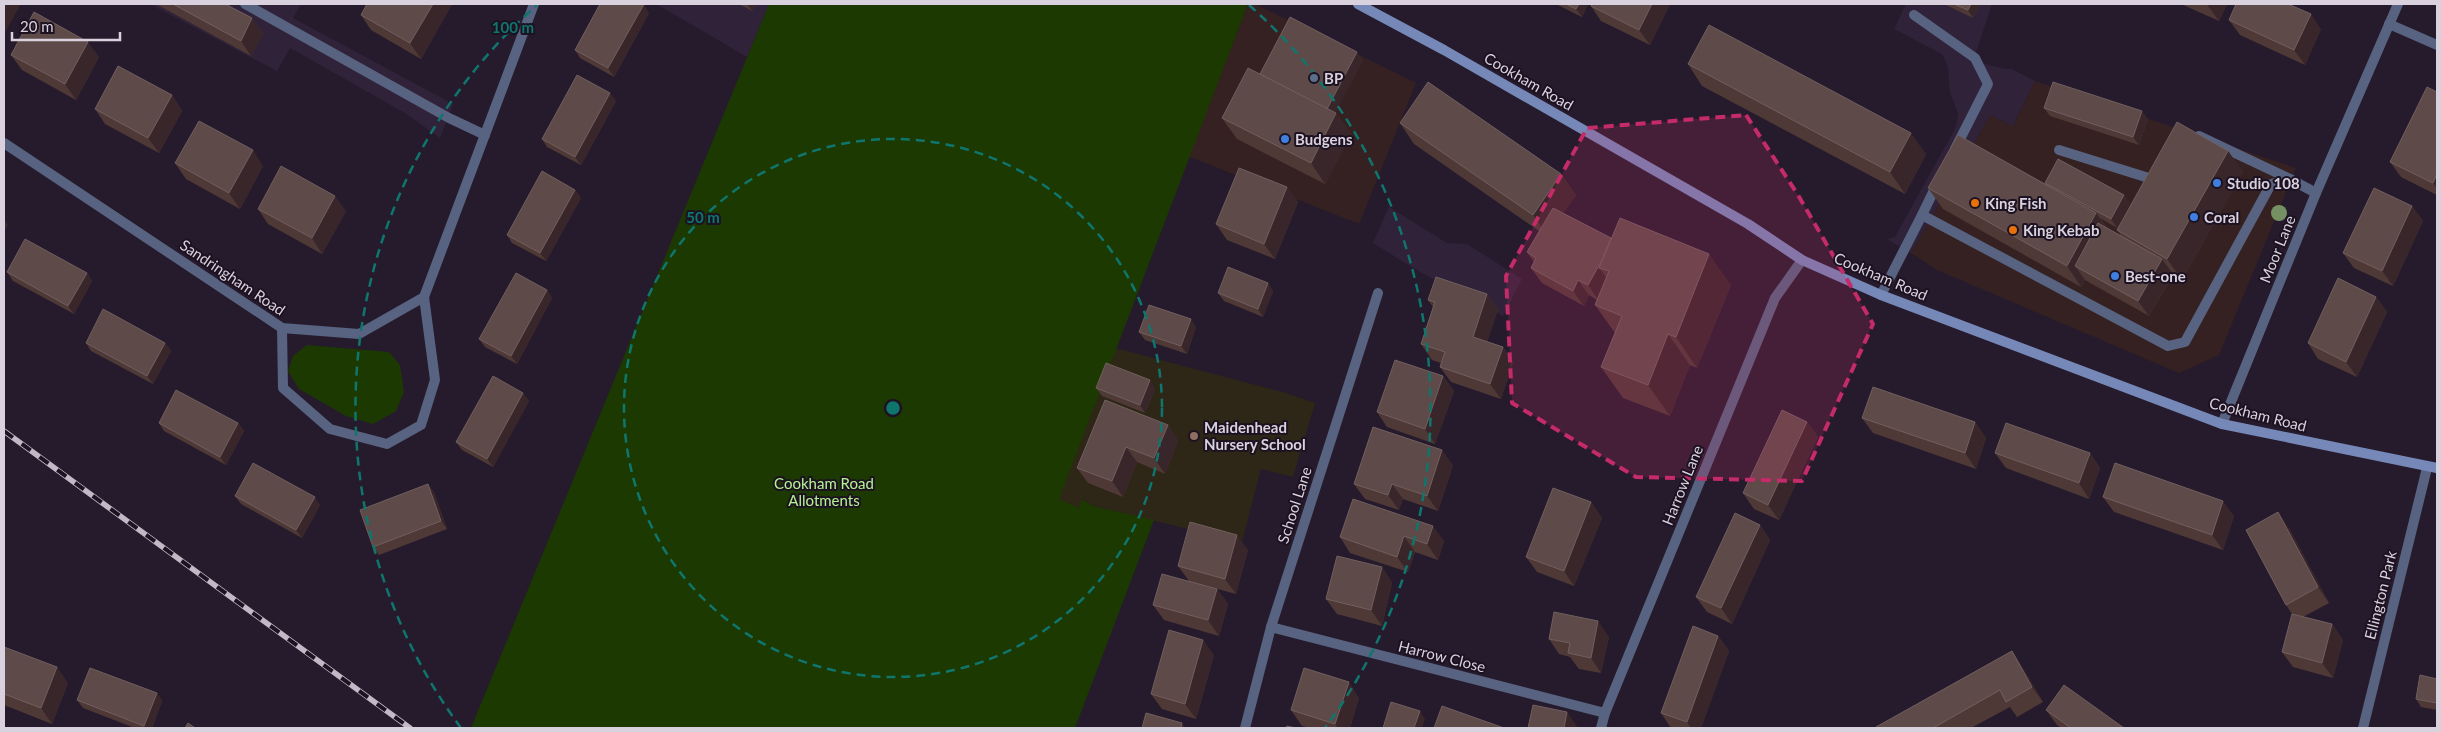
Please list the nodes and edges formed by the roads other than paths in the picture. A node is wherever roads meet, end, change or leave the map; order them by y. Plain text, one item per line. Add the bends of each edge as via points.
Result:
1 (245, 4) edge
2 (534, 4) edge
3 (1358, 4) edge
4 (2398, 4) edge
5 (1914, 15) dead end
6 (2389, 24) junction
7 (2437, 45) edge
8 (485, 135) junction
9 (2185, 136) edge
10 (4, 144) edge
11 (2059, 150) dead end
12 (2162, 163) edge
13 (2290, 180) junction
14 (2316, 194) junction
15 (1922, 215) junction
16 (1802, 260) junction
17 (1378, 294) dead end
18 (1882, 295) junction
19 (424, 297) junction
20 (282, 328) junction
21 (2222, 424) junction
22 (2432, 468) edge
23 (1271, 627) junction
24 (1605, 713) junction
25 (1245, 728) edge
26 (1601, 728) edge
27 (2363, 728) edge

1 - 8 street
2 - 8 street
3 - 16 main road, Cookham Road via 1748,224
4 - 6 street, Moor Lane
5 - 15 street via 1975,58 1988,84
6 - 7 street
6 - 14 street, Moor Lane
8 - 19 street
9 - 13 street via 2193,133
10 - 20 street, Sandringham Road
11 - 12 street via 2152,179
13 - 14 street
13 - 15 street via 2271,184 2185,342 2168,346
14 - 21 street, Moor Lane
15 - 18 street
16 - 18 main road, Cookham Road
16 - 24 street, Harrow Lane via 1774,298
17 - 23 street, School Lane
18 - 21 main road, Cookham Road
19 - 20 street, Sandringham Road via 360,334
19 - 20 street via 435,380 420,425 387,444 330,429 283,388
21 - 22 main road, Cookham Road
22 - 27 street, Ellington Park
23 - 24 street, Harrow Close
23 - 25 street, School Lane
24 - 26 street, Harrow Lane

